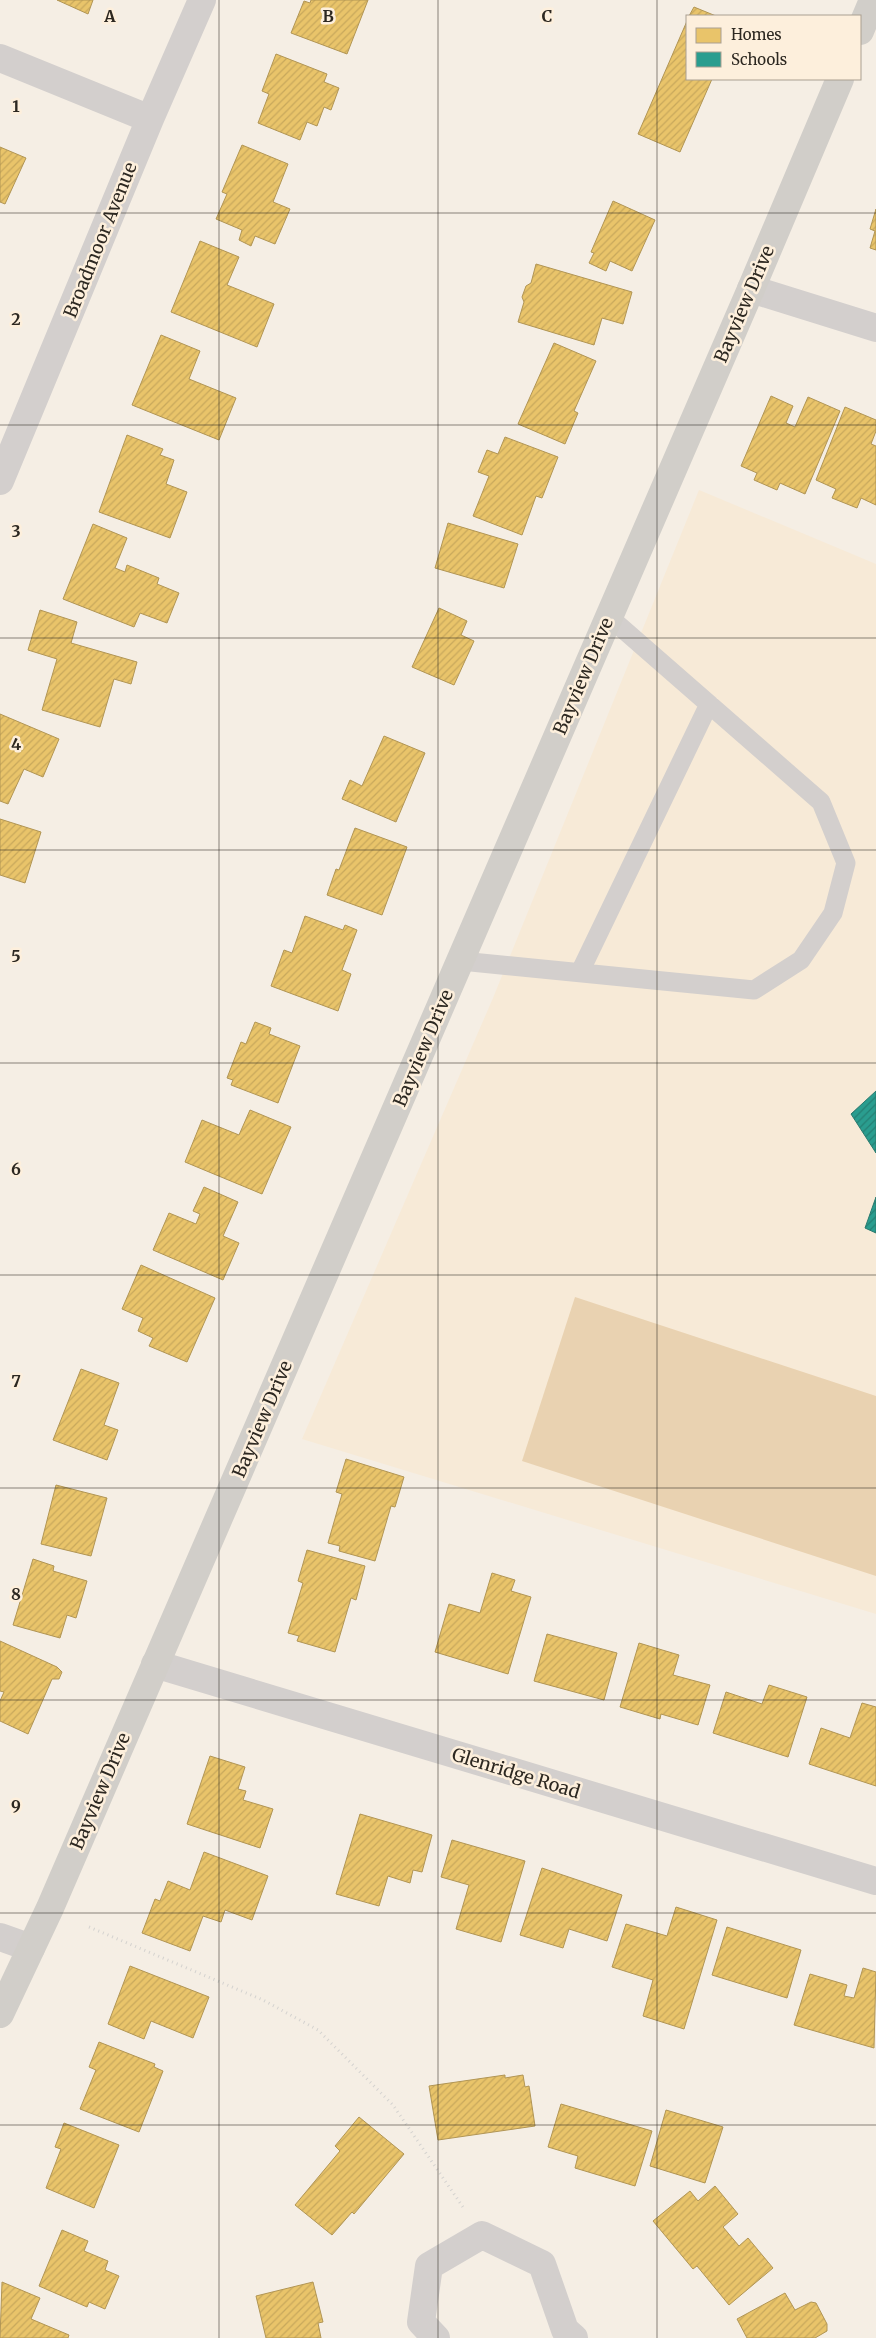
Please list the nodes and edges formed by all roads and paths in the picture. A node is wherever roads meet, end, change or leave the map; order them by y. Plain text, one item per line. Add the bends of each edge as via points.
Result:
1 (202, 0) edge
2 (873, 0) edge
3 (861, 29) edge
4 (0, 58) edge
5 (840, 80) edge
6 (150, 119) junction
7 (751, 289) junction
8 (876, 328) edge
9 (0, 481) edge
10 (608, 616) junction
11 (709, 704) junction
12 (461, 961) junction
13 (580, 972) junction
14 (155, 1664) junction
15 (876, 1882) edge
16 (89, 1927) dead end
17 (0, 1937) edge
18 (31, 1948) junction
19 (0, 2014) edge
20 (482, 2234) junction
21 (436, 2338) edge
22 (574, 2338) edge

1 - 6 street, Broadmoor Avenue
2 - 3 street
4 - 6 street
5 - 7 street, Bayview Drive
6 - 9 street, Broadmoor Avenue
7 - 8 street
7 - 10 street, Bayview Drive
10 - 11 lane
10 - 12 street, Bayview Drive
11 - 13 lane
11 - 13 lane via 821,802 846,863 833,913 801,960 754,990
12 - 13 lane
12 - 14 street, Bayview Drive
14 - 15 street, Glenridge Road
14 - 18 street, Bayview Drive
16 - 20 path via 264,2000 318,2030 393,2105
17 - 18 street
18 - 19 street, Bayview Drive
20 - 21 street via 429,2266 421,2322
20 - 22 street via 542,2264 564,2330

